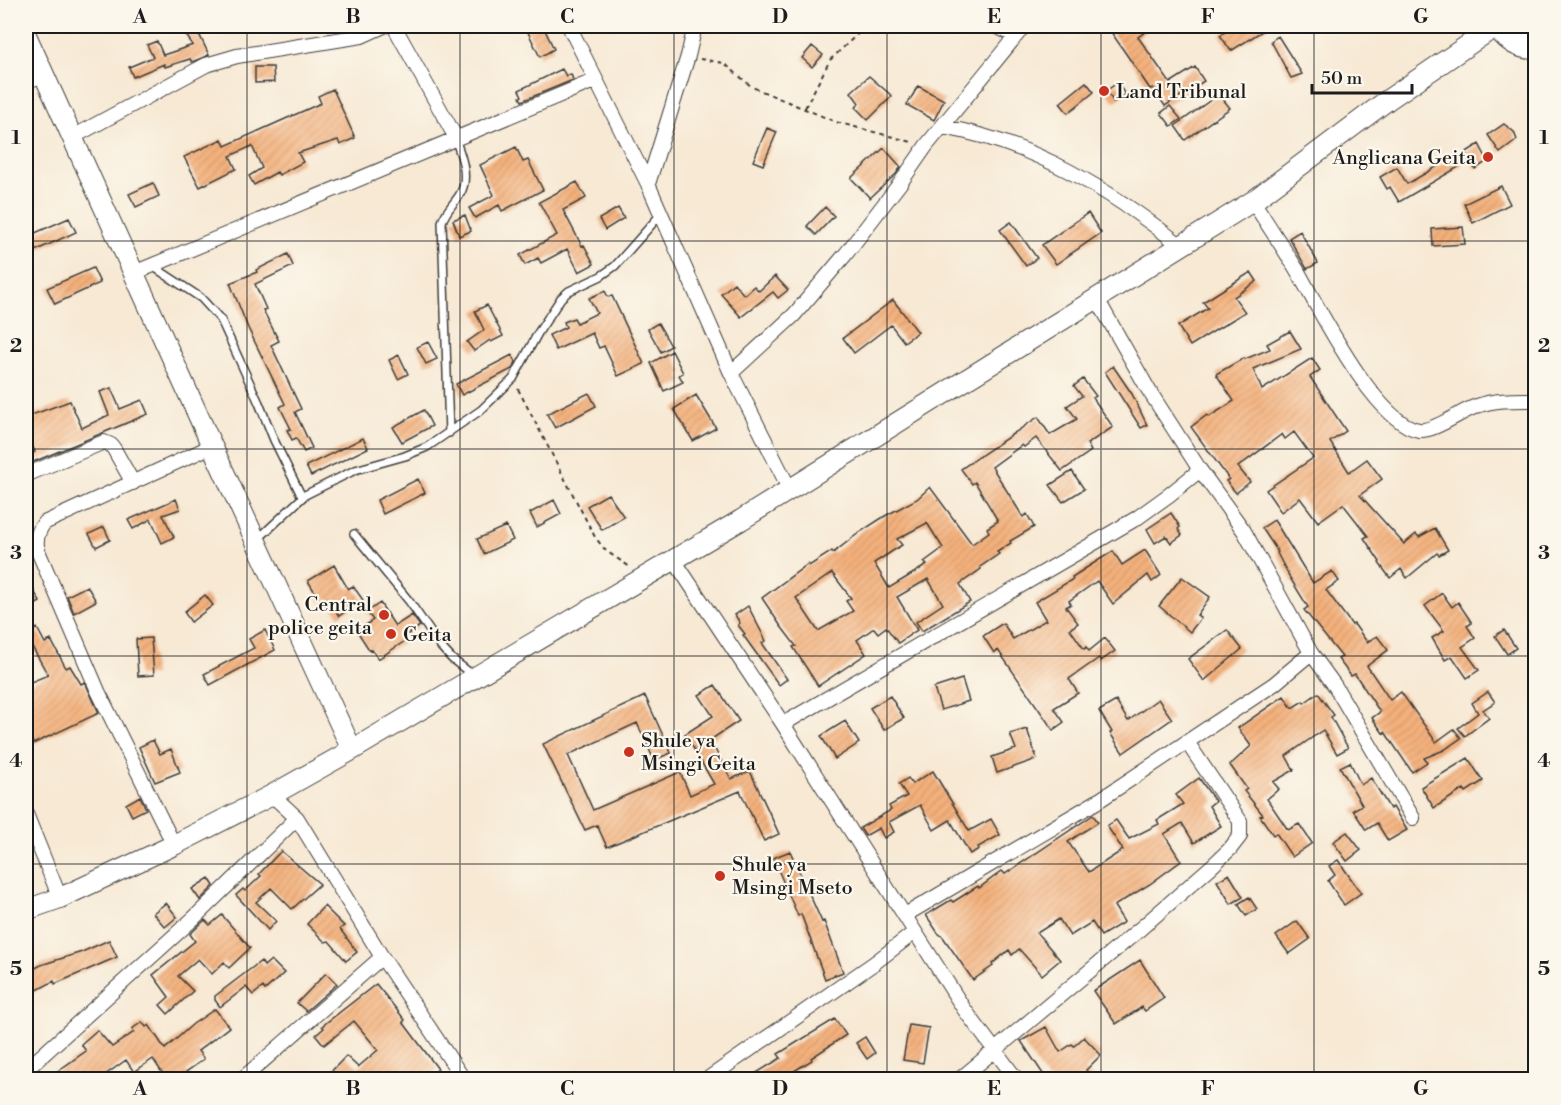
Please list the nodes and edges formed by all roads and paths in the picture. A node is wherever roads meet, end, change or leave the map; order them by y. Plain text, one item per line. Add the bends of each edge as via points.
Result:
1 (384, 26) edge
2 (394, 26) edge
3 (569, 26) edge
4 (695, 26) edge
5 (866, 26) edge
6 (996, 26) edge
7 (1497, 26) edge
8 (1020, 31) edge
9 (26, 35) edge
10 (1536, 46) edge
11 (688, 56) junction
12 (44, 74) junction
13 (596, 80) junction
14 (26, 82) edge
15 (806, 108) junction
16 (943, 127) junction
17 (71, 138) junction
18 (455, 138) junction
19 (926, 146) junction
20 (648, 184) junction
21 (1253, 201) junction
22 (661, 214) junction
23 (1180, 245) junction
24 (142, 269) junction
25 (1096, 297) junction
26 (731, 373) junction
27 (513, 379) junction
28 (1536, 400) edge
29 (449, 433) junction
30 (212, 446) junction
31 (1200, 470) junction
32 (26, 475) edge
33 (133, 483) junction
34 (790, 490) junction
35 (302, 497) junction
36 (354, 534) dead end
37 (256, 542) junction
38 (674, 560) junction
39 (645, 576) junction
40 (1311, 653) junction
41 (476, 677) junction
42 (783, 723) junction
43 (1187, 742) junction
44 (352, 750) junction
45 (272, 795) junction
46 (26, 813) edge
47 (297, 818) junction
48 (1413, 818) dead end
49 (174, 845) junction
50 (60, 898) junction
51 (26, 910) edge
52 (905, 915) junction
53 (915, 932) junction
54 (382, 957) junction
55 (995, 1050) junction
56 (26, 1070) edge
57 (456, 1076) edge
58 (241, 1080) edge
59 (706, 1080) edge
60 (959, 1080) edge
61 (1017, 1080) edge

1 - 17 street via 362,36 237,56 206,65
2 - 18 street
3 - 13 street
4 - 11 street
5 - 15 path via 830,60
6 - 8 street
7 - 10 highway via 1516,43
7 - 21 street via 1389,99
8 - 16 street
9 - 12 street
11 - 15 path via 724,63 752,87
11 - 20 street
12 - 14 street
12 - 17 street
13 - 18 street
13 - 20 street
15 - 19 path via 836,122
16 - 19 street
16 - 23 street via 987,137 1048,160 1096,185
17 - 24 street
18 - 24 street
18 - 29 lane via 464,184 442,222
19 - 26 street via 794,315
20 - 22 street
21 - 23 street
21 - 28 street via 1360,378 1380,403 1408,427 1426,430 1466,410 1498,401
22 - 26 street
22 - 27 lane via 615,266 561,298
23 - 25 street
24 - 30 street
24 - 35 lane via 201,298 221,320
25 - 31 street
25 - 34 street
26 - 34 street
27 - 29 lane via 481,410
27 - 39 path via 595,537 606,551
29 - 35 lane via 427,447 355,470
30 - 33 street
30 - 37 street
31 - 40 street via 1244,531
31 - 42 street via 1137,518
32 - 33 street via 104,442 111,445
33 - 49 street via 44,523 37,546 98,691
34 - 38 street
35 - 37 lane
36 - 41 lane via 441,647
37 - 44 street
38 - 39 street
38 - 42 street
39 - 41 street
40 - 43 street via 1274,684
40 - 48 street via 1335,686
41 - 44 street
42 - 52 street
43 - 52 street via 1098,801
43 - 55 street via 1239,821 1240,836 1140,929
44 - 45 street
45 - 47 street
45 - 49 street
46 - 50 street
47 - 54 street
47 - 56 street via 194,918
49 - 50 street
50 - 51 street
52 - 53 street
53 - 55 street
53 - 59 street
54 - 57 street
54 - 58 street
55 - 60 street
55 - 61 street

